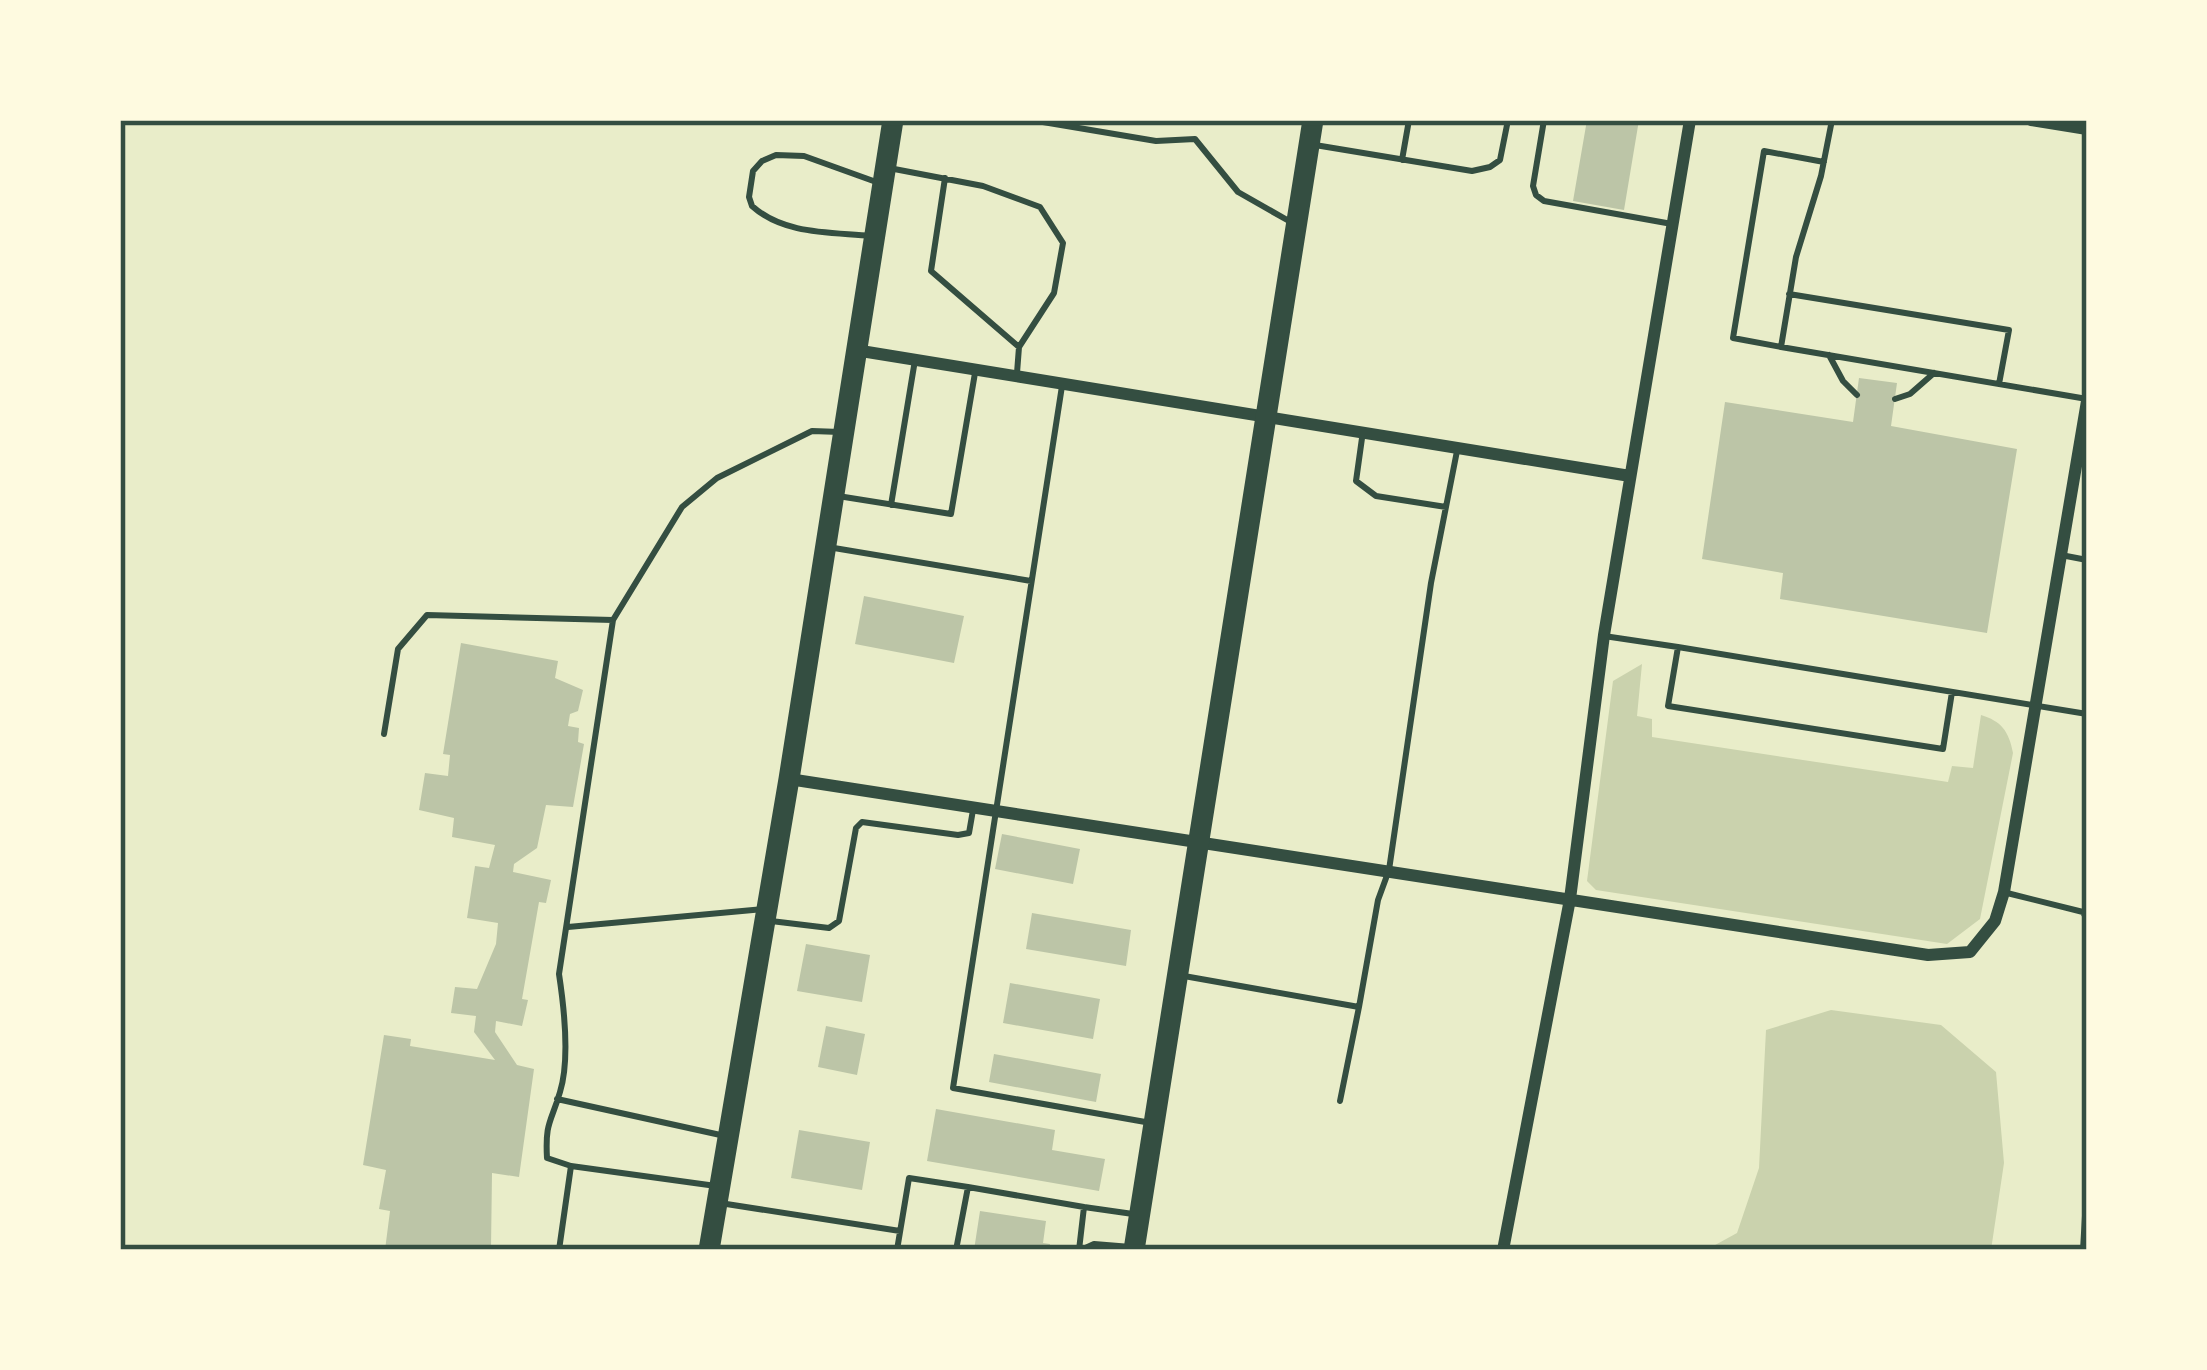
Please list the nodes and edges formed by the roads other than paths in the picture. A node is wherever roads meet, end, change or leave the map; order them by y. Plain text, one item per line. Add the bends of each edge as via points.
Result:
1 (893, 120) edge
2 (1031, 120) edge
3 (1313, 120) edge
4 (1409, 120) edge
5 (1508, 120) edge
6 (1544, 120) edge
7 (1690, 120) edge
8 (1832, 120) edge
9 (2031, 120) edge
10 (1049, 122) edge
11 (2087, 129) edge
12 (1310, 145) junction
13 (1402, 160) junction
14 (1824, 163) junction
15 (884, 175) junction
16 (945, 178) junction
17 (1298, 224) junction
18 (1672, 224) junction
19 (874, 236) junction
20 (1790, 294) junction
21 (1019, 346) junction
22 (1781, 347) junction
23 (855, 350) junction
24 (1829, 355) junction
25 (915, 360) junction
26 (976, 369) junction
27 (1934, 373) junction
28 (1016, 376) junction
29 (1062, 383) junction
30 (1999, 384) junction
31 (1857, 394) dead end
32 (1895, 398) dead end
33 (2087, 400) edge
34 (1269, 416) junction
35 (1363, 431) junction
36 (843, 432) junction
37 (1458, 448) junction
38 (1630, 476) junction
39 (833, 495) junction
40 (891, 505) junction
41 (1446, 507) junction
42 (825, 547) junction
43 (2060, 555) junction
44 (2087, 560) edge
45 (1031, 580) junction
46 (613, 620) junction
47 (1604, 635) junction
48 (1678, 647) junction
49 (1952, 692) junction
50 (2033, 706) junction
51 (2087, 714) edge
52 (384, 734) dead end
53 (789, 779) junction
54 (974, 807) junction
55 (996, 810) junction
56 (1200, 841) junction
57 (1388, 871) junction
58 (2004, 892) junction
59 (1570, 899) junction
60 (2086, 914) edge
61 (766, 915) junction
62 (567, 927) junction
63 (1179, 975) junction
64 (1359, 1007) junction
65 (557, 1099) junction
66 (1340, 1101) dead end
67 (1155, 1123) junction
68 (728, 1137) junction
69 (571, 1166) junction
70 (2087, 1182) edge
71 (968, 1187) junction
72 (719, 1195) junction
73 (1084, 1207) junction
74 (1140, 1216) junction
75 (900, 1231) junction
76 (1134, 1249) edge
77 (559, 1250) edge
78 (709, 1250) edge
79 (897, 1250) edge
80 (956, 1250) edge
81 (1080, 1250) edge
82 (1503, 1250) edge
83 (2083, 1250) edge

1 - 15 main road
2 - 10 lane
3 - 12 main road
4 - 13 lane
5 - 13 lane via 1500,160 1490,167
6 - 18 lane via 1536,196
7 - 18 street
8 - 14 lane
9 - 11 street
10 - 17 lane via 1195,139 1238,192
12 - 13 lane
12 - 17 main road
14 - 20 lane
14 - 22 lane via 1764,151 1733,338
15 - 16 lane
15 - 19 main road
15 - 19 lane via 788,153 762,161 749,187 752,206 774,221
16 - 21 lane via 931,272
16 - 21 lane via 1040,207 1064,243 1054,293
17 - 34 main road
18 - 38 street
19 - 23 main road
20 - 22 lane
20 - 30 lane via 2008,330
21 - 28 lane
22 - 24 lane
23 - 25 street
23 - 36 main road
24 - 27 lane
24 - 31 lane
25 - 26 street
25 - 40 lane
26 - 28 street
26 - 40 lane via 951,514
27 - 30 lane
27 - 32 lane
28 - 29 street
29 - 34 street
29 - 45 lane
30 - 33 lane
33 - 43 street
34 - 35 street
34 - 56 main road
35 - 37 street
35 - 41 lane via 1356,482 1376,496
36 - 39 main road
36 - 46 lane via 812,431 716,478 682,507
37 - 38 street
37 - 41 lane
38 - 47 street
39 - 40 lane
39 - 42 main road
41 - 57 lane
42 - 45 lane
42 - 53 main road
43 - 44 lane
43 - 50 street
45 - 55 lane
46 - 52 lane via 428,614 398,649
46 - 62 lane
47 - 48 lane
47 - 59 street
48 - 49 lane
48 - 49 lane via 1668,706 1943,749
49 - 50 lane
50 - 51 lane
50 - 58 street
53 - 54 street
53 - 61 main road
54 - 55 street
54 - 61 lane via 969,833 958,835 862,822 839,921 829,928
55 - 56 street
55 - 67 lane via 953,1088
56 - 57 street
56 - 63 main road
57 - 59 street
57 - 64 lane
58 - 59 street via 1996,921 1970,952 1928,955
58 - 60 lane
59 - 82 street
61 - 62 lane
61 - 68 main road
62 - 65 lane
63 - 64 lane
63 - 67 main road
64 - 66 lane
65 - 68 lane
65 - 69 lane via 545,1125 547,1158
67 - 74 main road
68 - 72 main road
69 - 72 lane
69 - 77 lane
70 - 83 lane
71 - 73 lane
71 - 75 lane via 909,1178
71 - 80 lane
72 - 75 lane
72 - 78 main road
73 - 74 lane
73 - 81 lane
74 - 76 main road
75 - 79 lane
76 - 81 lane

